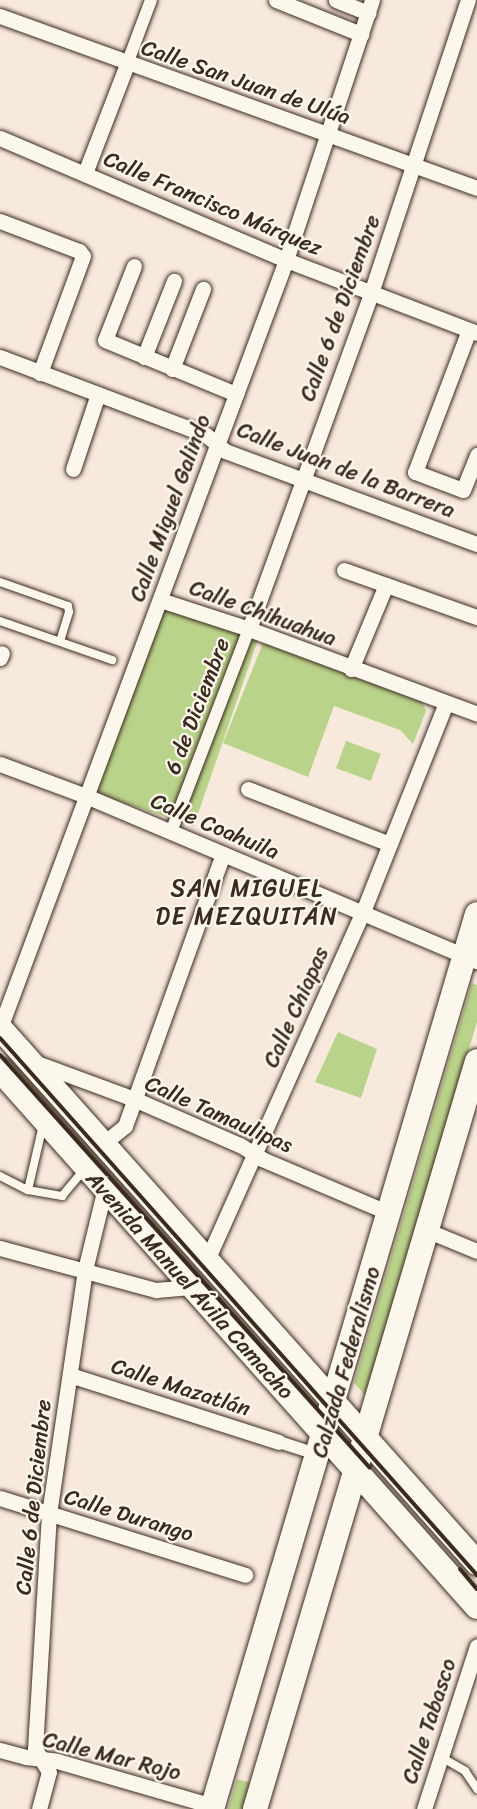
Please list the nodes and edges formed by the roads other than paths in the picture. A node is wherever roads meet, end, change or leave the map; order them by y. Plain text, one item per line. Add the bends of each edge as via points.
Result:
1 (151, 0) edge
2 (276, 0) edge
3 (336, 0) edge
4 (468, 0) edge
5 (370, 6) edge
6 (0, 16) edge
7 (361, 34) junction
8 (127, 64) junction
9 (327, 134) junction
10 (0, 138) edge
11 (414, 166) junction
12 (85, 173) junction
13 (477, 188) edge
14 (0, 221) edge
15 (286, 260) junction
16 (134, 266) dead end
17 (174, 281) dead end
18 (204, 289) dead end
19 (371, 293) junction
20 (473, 331) edge
21 (0, 357) edge
22 (144, 357) junction
23 (172, 369) junction
24 (40, 373) junction
25 (98, 394) junction
26 (236, 394) junction
27 (217, 444) junction
28 (477, 455) edge
29 (74, 469) dead end
30 (302, 479) junction
31 (477, 544) edge
32 (344, 570) dead end
33 (0, 582) edge
34 (386, 585) junction
35 (160, 600) junction
36 (477, 617) edge
37 (0, 621) edge
38 (249, 629) junction
39 (60, 641) junction
40 (112, 660) dead end
41 (351, 669) junction
42 (446, 703) junction
43 (477, 714) edge
44 (0, 764) edge
45 (248, 789) dead end
46 (86, 796) junction
47 (171, 832) junction
48 (390, 844) junction
49 (223, 854) junction
50 (362, 914) junction
51 (477, 914) edge
52 (471, 959) edge
53 (0, 1028) edge
54 (29, 1060) junction
55 (476, 1069) edge
56 (0, 1070) edge
57 (134, 1100) junction
58 (44, 1120) junction
59 (104, 1143) junction
60 (255, 1153) junction
61 (86, 1168) junction
62 (0, 1176) edge
63 (105, 1188) junction
64 (143, 1189) junction
65 (28, 1190) junction
66 (124, 1209) junction
67 (389, 1213) junction
68 (426, 1230) junction
69 (0, 1248) edge
70 (477, 1251) edge
71 (207, 1260) junction
72 (85, 1270) junction
73 (191, 1287) junction
74 (70, 1375) junction
75 (334, 1401) junction
76 (324, 1436) junction
77 (365, 1436) junction
78 (279, 1442) joint
79 (304, 1450) dead end
80 (355, 1470) junction
81 (0, 1498) edge
82 (49, 1514) junction
83 (477, 1563) edge
84 (245, 1575) dead end
85 (477, 1606) edge
86 (477, 1646) edge
87 (0, 1750) edge
88 (441, 1756) junction
89 (41, 1759) junction
90 (477, 1789) edge
91 (213, 1808) edge
92 (39, 1809) edge
93 (255, 1809) edge
94 (424, 1809) edge

1 - 8 street
2 - 7 street
3 - 5 street
4 - 11 street, Calle 6 de Diciembre
5 - 7 street, Calle Miguel Galindo
6 - 8 street, Calle San Juan de Ulúa
7 - 9 street, Calle Miguel Galindo
8 - 9 street, Calle San Juan de Ulúa
8 - 12 street
9 - 11 street, Calle San Juan de Ulúa
9 - 15 street, Calle Miguel Galindo
10 - 12 street, Calle Francisco Márquez
11 - 13 street, Calle San Juan de Ulúa
11 - 19 street, Calle 6 de Diciembre
12 - 15 street, Calle Francisco Márquez
14 - 24 street via 79,251 83,256
15 - 19 street, Calle Francisco Márquez
15 - 26 street, Calle Miguel Galindo
16 - 22 street via 105,340
17 - 22 street
18 - 23 street
19 - 20 street, Calle Francisco Márquez
19 - 30 street, Calle 6 de Diciembre
20 - 28 street, Calle Juan de la Barrera via 415,472 464,490
21 - 24 street, Calle Juan de la Barrera
22 - 23 street
23 - 26 street
24 - 25 street, Calle Juan de la Barrera
25 - 27 street, Calle Juan de la Barrera via 206,435
25 - 29 street
26 - 27 street, Calle Miguel Galindo
27 - 30 street, Calle Juan de la Barrera via 225,451
27 - 35 street, Calle Miguel Galindo
30 - 31 street, Calle Juan de la Barrera
30 - 38 street, Calle 6 de Diciembre
32 - 34 street
33 - 39 lane via 68,606
34 - 36 street
34 - 41 street, Calle Chihuahua
35 - 38 street, Calle Chihuahua
35 - 46 street, Calle Miguel Galindo
37 - 39 lane
38 - 41 street, Calle Chihuahua
38 - 47 street, 6 de Diciembre
39 - 40 lane
41 - 42 street, Calle Chihuahua
42 - 43 street, Calle Chihuahua
42 - 48 street, Calle Chiapas
44 - 46 street, Calle Coahuila
45 - 48 street
46 - 47 street, Calle Coahuila
46 - 53 street, Calle Miguel Galindo
47 - 49 street, Calle Coahuila
48 - 50 street, Calle Chiapas
49 - 50 street, Calle Coahuila
49 - 57 street
50 - 52 street, Calle Coahuila
50 - 60 street, Calle Chiapas
51 - 52 main road, Calzada Federalismo
52 - 67 main road, Calzada Federalismo
53 - 54 main road, Avenida Manuel Ávila Camacho
54 - 57 street, Calle Tamaulipas
54 - 59 main road, Avenida Manuel Ávila Camacho
55 - 68 main road, Calzada Federalismo
56 - 58 main road, Avenida Manuel Ávila Camacho
57 - 59 street via 125,1126
57 - 60 street, Calle Tamaulipas
58 - 61 main road, Avenida Manuel Ávila Camacho
58 - 65 lane
59 - 64 main road, Avenida Manuel Ávila Camacho
60 - 67 street, Calle Tamaulipas
60 - 71 street, Calle Chiapas
61 - 63 main road, Avenida Manuel Ávila Camacho
61 - 65 lane via 62,1196
62 - 65 lane
63 - 66 main road, Avenida Manuel Ávila Camacho
63 - 72 street, Calle 6 de Diciembre
64 - 66 main road
64 - 71 main road, Avenida Manuel Ávila Camacho
66 - 73 main road, Avenida Manuel Ávila Camacho
67 - 75 main road, Calzada Federalismo
68 - 70 street
68 - 77 main road, Calzada Federalismo
69 - 72 street
71 - 75 main road, Avenida Manuel Ávila Camacho
72 - 73 street via 156,1290
72 - 74 street, Calle 6 de Diciembre
73 - 76 main road, Avenida Manuel Ávila Camacho
74 - 78 street, Calle Mazatlán
74 - 82 street, Calle 6 de Diciembre
75 - 76 main road, Calzada Federalismo
75 - 77 main road, Avenida Manuel Ávila Camacho
76 - 80 main road, Avenida Manuel Ávila Camacho
76 - 91 main road, Calzada Federalismo
77 - 80 main road, Calzada Federalismo
77 - 83 main road, Avenida Manuel Ávila Camacho
78 - 79 street
80 - 85 main road, Avenida Manuel Ávila Camacho
80 - 93 main road, Calzada Federalismo
81 - 82 street, Calle Durango
82 - 84 street, Calle Durango
82 - 89 street, Calle 6 de Diciembre via 35,1749
86 - 88 street, Calle Tabasco
87 - 89 street, Calle Mar Rojo
88 - 90 lane via 465,1771
88 - 94 street, Calle Tabasco
89 - 91 street, Calle Mar Rojo
89 - 92 street, Calle 6 de Diciembre via 49,1772

